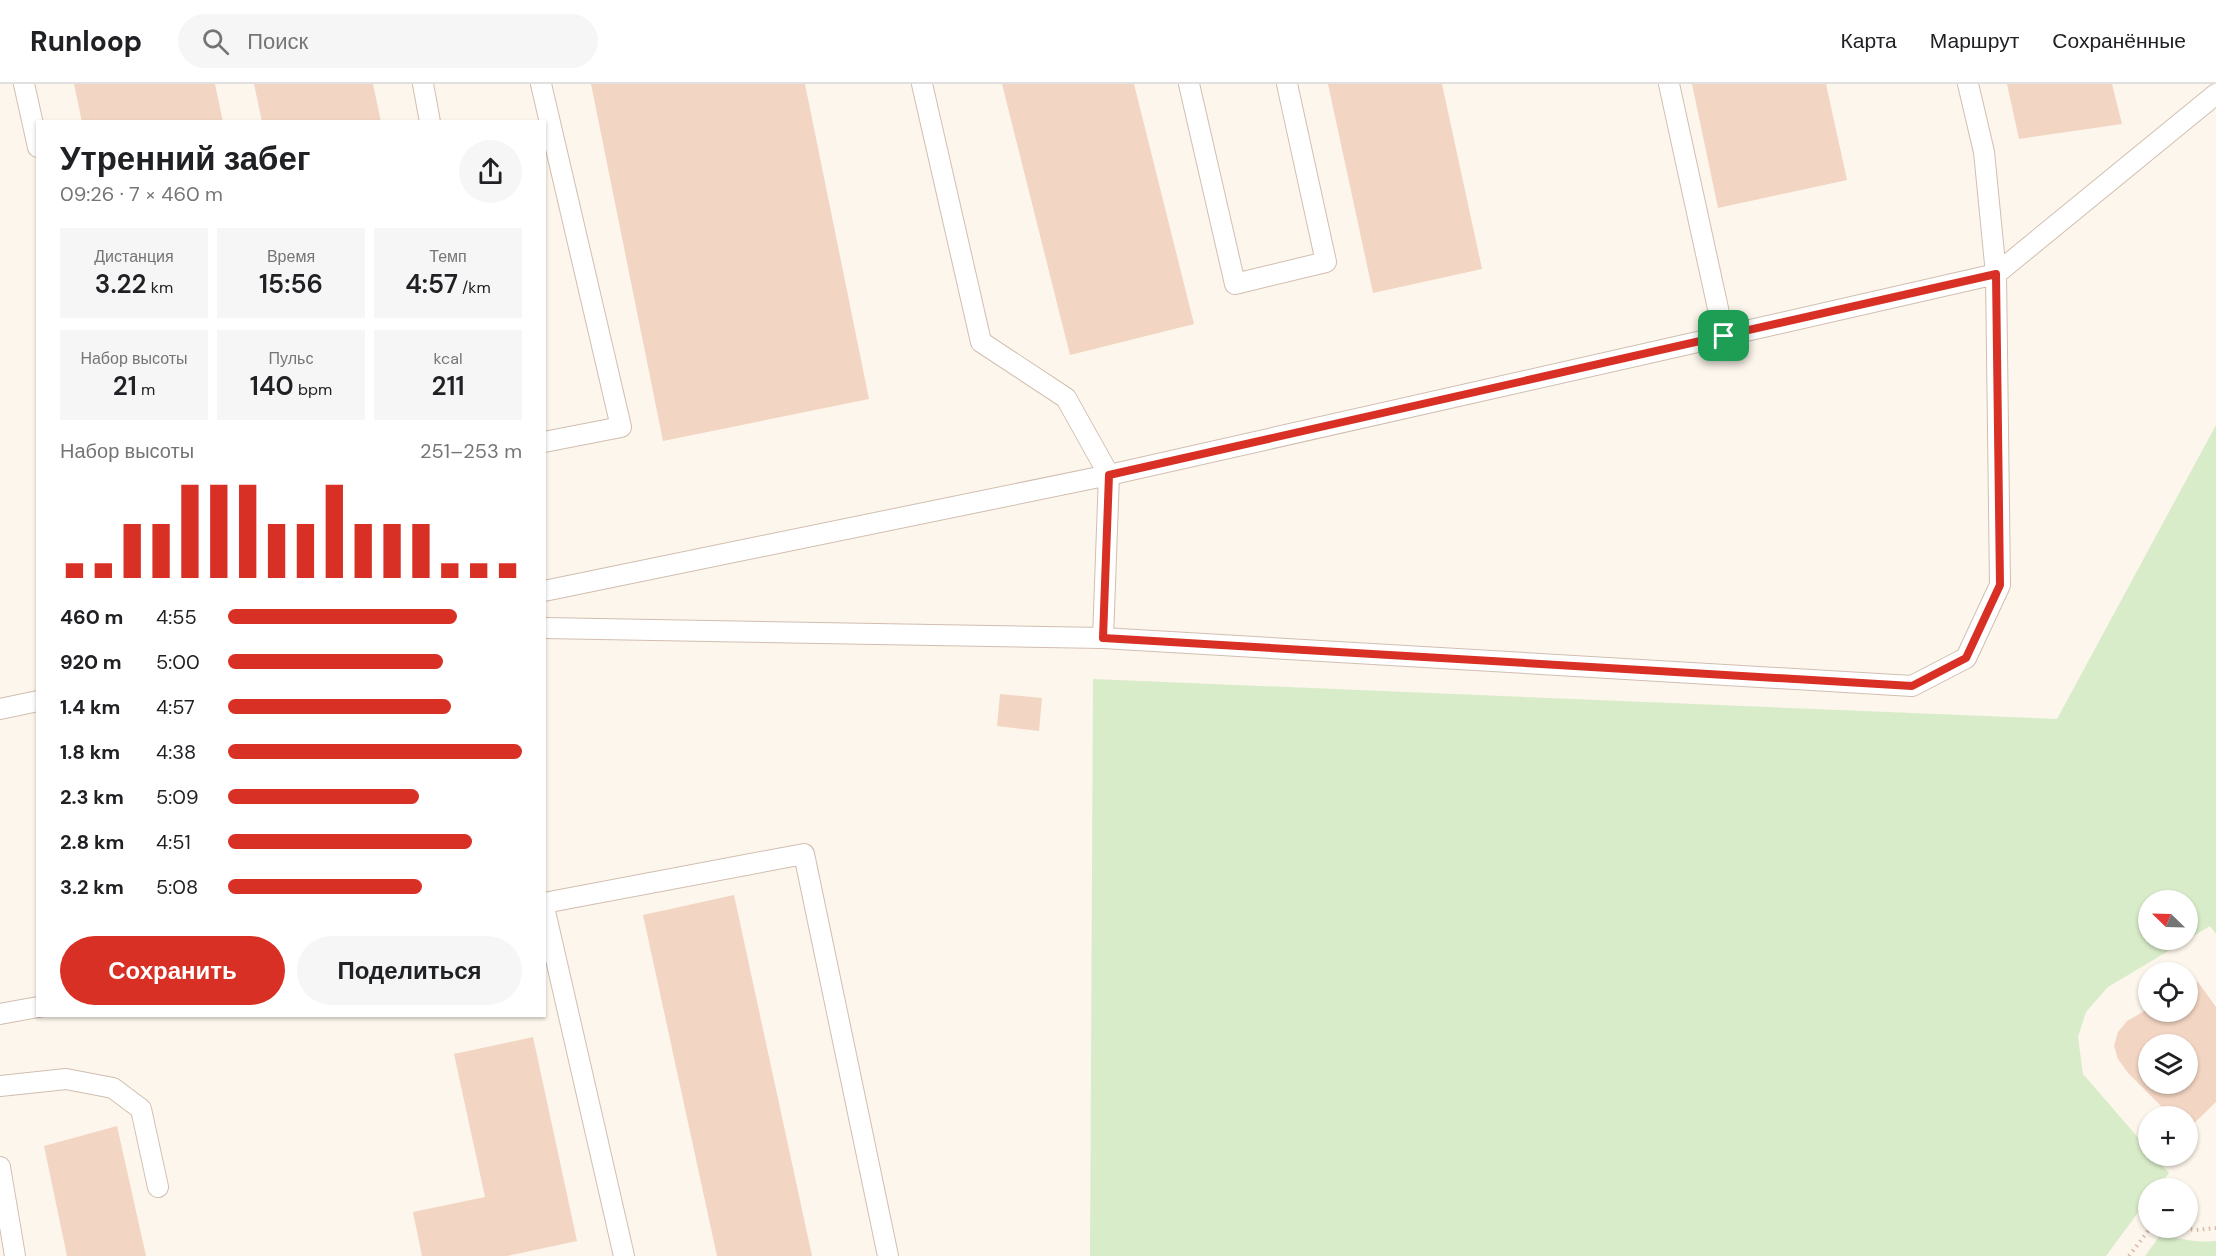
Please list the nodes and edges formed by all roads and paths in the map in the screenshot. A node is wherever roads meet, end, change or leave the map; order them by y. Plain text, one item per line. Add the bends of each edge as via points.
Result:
1 (24, 84) edge
2 (423, 84) edge
3 (541, 84) edge
4 (922, 84) edge
5 (1189, 84) edge
6 (1287, 84) edge
7 (1669, 84) edge
8 (1968, 84) edge
9 (2216, 94) edge
10 (430, 120) edge
11 (36, 138) edge
12 (1996, 274) junction
13 (1724, 336) junction
14 (546, 442) edge
15 (1109, 475) junction
16 (546, 591) edge
17 (546, 628) edge
18 (1103, 638) junction
19 (36, 701) edge
20 (0, 710) edge
21 (546, 905) edge
22 (546, 914) edge
23 (36, 1007) edge
24 (0, 1014) edge
25 (0, 1086) edge
26 (0, 1167) edge
27 (158, 1187) dead end
28 (2216, 1228) edge
29 (2198, 1230) edge
30 (2143, 1238) edge
31 (15, 1256) edge
32 (624, 1256) edge
33 (888, 1256) edge
34 (2129, 1256) edge

1 - 11 lane
2 - 10 lane
3 - 14 lane via 621,427
4 - 15 lane via 981,342 1066,398
5 - 6 lane via 1235,284 1326,262
7 - 13 lane
8 - 12 lane via 1984,152
9 - 12 lane
12 - 13 lane
12 - 18 lane via 2000,585 1966,658 1912,686
13 - 15 lane
15 - 16 lane
15 - 18 lane
17 - 18 lane
19 - 20 lane
21 - 33 lane via 804,854
22 - 32 lane
23 - 24 lane
25 - 27 lane via 66,1079 113,1088 141,1109
26 - 31 lane
28 - 29 path
30 - 34 path

